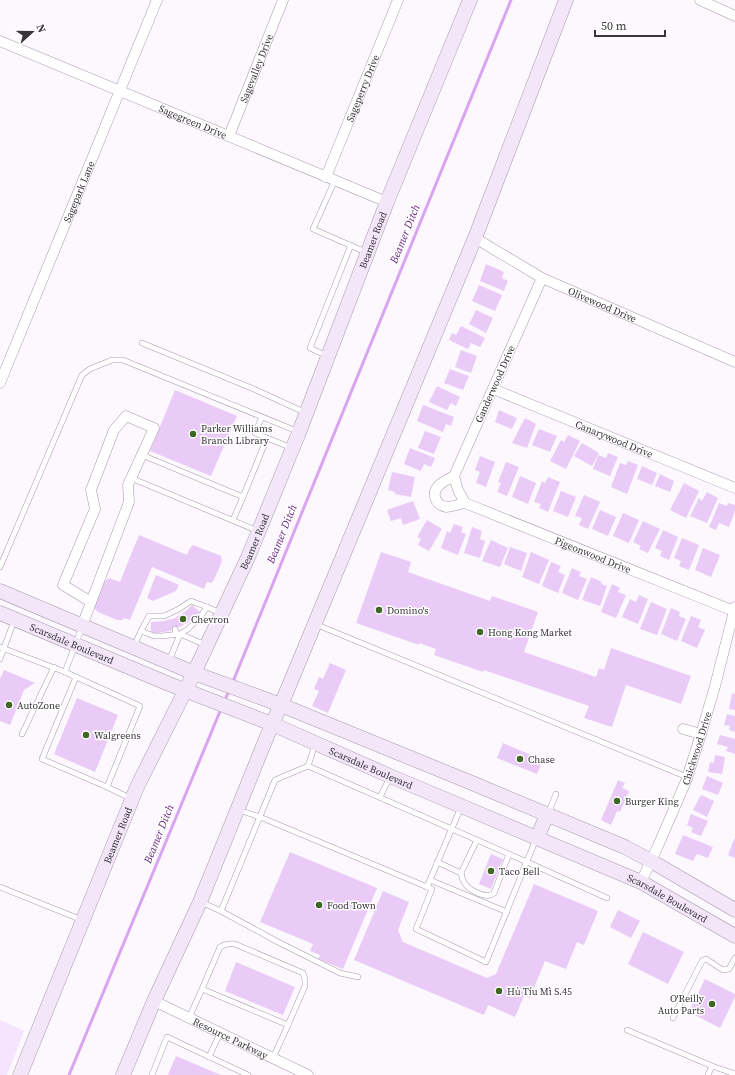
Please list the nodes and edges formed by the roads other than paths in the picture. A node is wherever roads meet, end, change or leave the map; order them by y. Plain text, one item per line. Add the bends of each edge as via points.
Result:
1 (157, 0) edge
2 (283, 0) edge
3 (398, 0) edge
4 (470, 0) edge
5 (566, 0) edge
6 (701, 0) edge
7 (735, 16) edge
8 (0, 41) edge
9 (120, 91) junction
10 (229, 136) junction
11 (330, 179) junction
12 (387, 202) junction
13 (475, 238) junction
14 (351, 245) junction
15 (368, 252) junction
16 (542, 278) junction
17 (142, 343) dead end
18 (328, 357) junction
19 (735, 362) edge
20 (0, 383) edge
21 (493, 389) junction
22 (307, 413) junction
23 (262, 417) junction
24 (299, 432) junction
25 (267, 438) junction
26 (293, 448) junction
27 (142, 455) junction
28 (454, 476) junction
29 (131, 478) junction
30 (735, 488) edge
31 (243, 496) junction
32 (465, 503) junction
33 (233, 520) junction
34 (259, 531) junction
35 (0, 567) edge
36 (0, 591) edge
37 (91, 602) junction
38 (207, 607) junction
39 (734, 609) edge
40 (0, 613) edge
41 (169, 614) junction
42 (221, 614) junction
43 (154, 616) junction
44 (161, 616) junction
45 (14, 619) junction
46 (171, 619) dead end
47 (154, 622) dead end
48 (161, 622) dead end
49 (314, 624) junction
50 (82, 626) junction
51 (174, 629) dead end
52 (142, 631) junction
53 (178, 634) junction
54 (75, 644) junction
55 (207, 646) junction
56 (2, 647) edge
57 (134, 647) junction
58 (1, 656) edge
59 (169, 662) junction
60 (54, 667) junction
61 (65, 672) junction
62 (200, 675) junction
63 (76, 677) junction
64 (190, 692) junction
65 (276, 703) junction
66 (267, 722) junction
67 (683, 729) dead end
68 (22, 734) dead end
69 (701, 734) junction
70 (316, 743) junction
71 (308, 766) junction
72 (390, 776) junction
73 (687, 777) junction
74 (107, 787) junction
75 (556, 794) dead end
76 (380, 798) junction
77 (132, 799) junction
78 (461, 806) junction
79 (238, 809) junction
80 (547, 815) junction
81 (260, 817) junction
82 (451, 828) junction
83 (537, 838) junction
84 (477, 840) junction
85 (510, 854) junction
86 (651, 861) junction
87 (437, 862) junction
88 (527, 862) junction
89 (461, 873) junction
90 (430, 880) junction
91 (641, 882) junction
92 (0, 887) edge
93 (427, 887) junction
94 (607, 898) dead end
95 (200, 902) junction
96 (735, 910) edge
97 (221, 911) junction
98 (506, 912) junction
99 (83, 920) junction
100 (735, 936) edge
101 (735, 958) edge
102 (358, 978) dead end
103 (202, 989) junction
104 (154, 1001) junction
105 (189, 1018) junction
106 (673, 1018) dead end
107 (288, 1025) junction
108 (627, 1030) dead end
109 (220, 1033) junction
110 (209, 1057) junction
111 (273, 1058) junction
112 (712, 1066) junction
113 (735, 1074) edge
114 (20, 1075) edge
115 (124, 1075) edge
116 (152, 1075) edge
117 (248, 1075) edge
118 (308, 1075) edge
119 (708, 1075) edge

1 - 9 street, Sagepark Lane
2 - 10 street, Sagevalley Drive
3 - 11 street, Sageperry Drive
4 - 12 main road, Beamer Road
5 - 13 main road
6 - 7 street
8 - 9 street, Sagegreen Drive
9 - 10 street, Sagegreen Drive
9 - 20 street, Sagepark Lane
10 - 11 street, Sagegreen Drive
11 - 12 street, Sagegreen Drive
11 - 14 lane via 313,229
12 - 15 main road, Beamer Road
13 - 16 street, Olivewood Drive
13 - 49 main road
14 - 15 lane
14 - 18 lane via 310,348
15 - 18 main road, Beamer Road
16 - 19 street, Olivewood Drive
16 - 21 street, Ganderwood Drive
17 - 22 lane
18 - 22 main road, Beamer Road
21 - 28 street, Ganderwood Drive
21 - 30 street, Canarywood Drive
22 - 24 main road, Beamer Road
23 - 24 lane
23 - 25 lane via 255,433
23 - 35 lane via 123,360 112,360 90,369 82,375
24 - 26 main road, Beamer Road
25 - 26 lane
25 - 31 lane
26 - 34 main road, Beamer Road
27 - 29 street
27 - 31 lane
27 - 37 street via 154,428 126,416 114,430 91,490 95,509 63,585
28 - 32 street
28 - 32 street via 439,484 435,498 438,503 447,507
29 - 33 lane
29 - 37 street via 128,485 129,502
31 - 33 lane
32 - 39 street, Pigeonwood Drive
33 - 34 lane
34 - 42 main road, Beamer Road
36 - 50 main road, Scarsdale Boulevard
37 - 50 street
38 - 41 lane via 191,600 178,613
38 - 42 lane
38 - 53 lane
39 - 69 street, Chickwood Drive
40 - 45 main road, Scarsdale Boulevard
41 - 44 lane
41 - 46 lane
42 - 55 main road, Beamer Road
43 - 44 lane
43 - 47 lane
43 - 52 lane via 149,616
44 - 48 lane
45 - 54 main road, Scarsdale Boulevard
45 - 56 lane
49 - 65 main road
49 - 73 lane
50 - 54 lane
50 - 57 main road, Scarsdale Boulevard
51 - 53 lane
52 - 53 lane
52 - 57 lane
53 - 55 lane
53 - 59 lane
54 - 61 lane
54 - 64 main road, Scarsdale Boulevard
55 - 62 main road, Beamer Road
56 - 58 lane
56 - 60 lane
57 - 59 main road, Scarsdale Boulevard
59 - 62 main road, Scarsdale Boulevard
60 - 61 lane
60 - 68 lane
61 - 63 lane
62 - 64 main road, Beamer Road
62 - 65 main road, Scarsdale Boulevard
63 - 74 lane via 140,706
63 - 74 lane via 42,759
64 - 66 main road, Scarsdale Boulevard
64 - 77 main road, Beamer Road
65 - 66 main road
65 - 80 main road, Scarsdale Boulevard
66 - 70 main road, Scarsdale Boulevard
66 - 79 main road
67 - 69 street
69 - 73 street, Chickwood Drive
70 - 71 lane
70 - 72 main road, Scarsdale Boulevard
71 - 76 lane
71 - 81 lane via 275,780
72 - 76 lane
72 - 78 main road, Scarsdale Boulevard
73 - 86 street, Chickwood Drive
74 - 77 lane
75 - 80 lane
76 - 82 lane
77 - 99 main road, Beamer Road
78 - 82 lane
78 - 83 main road, Scarsdale Boulevard
79 - 81 lane
79 - 95 main road
80 - 83 main road
80 - 86 main road, Scarsdale Boulevard
81 - 93 lane
81 - 97 lane
82 - 84 lane
82 - 87 lane
83 - 88 lane
83 - 91 main road, Scarsdale Boulevard
84 - 85 lane
84 - 89 lane
85 - 88 lane
85 - 89 lane via 491,896 471,890 463,881
86 - 91 street, Chickwood Drive
86 - 96 main road, Scarsdale Boulevard
87 - 89 lane
87 - 90 lane
88 - 94 lane
88 - 98 lane
90 - 93 lane
90 - 98 lane
91 - 100 main road, Scarsdale Boulevard
92 - 99 lane
93 - 98 lane via 432,889 416,929 486,962
95 - 97 lane
95 - 104 main road
97 - 102 lane via 340,973
99 - 114 main road, Beamer Road
101 - 106 lane via 729,969 723,970 706,959 702,961
103 - 105 lane
103 - 107 lane
103 - 107 lane via 220,948 235,944 303,973 305,986
104 - 105 street, Resource Parkway
104 - 115 main road
105 - 109 street, Resource Parkway
107 - 111 lane
108 - 112 lane
109 - 110 lane
109 - 111 street, Resource Parkway
110 - 116 lane via 167,1037
110 - 117 lane
111 - 118 street, Resource Parkway
112 - 113 lane
112 - 119 lane

